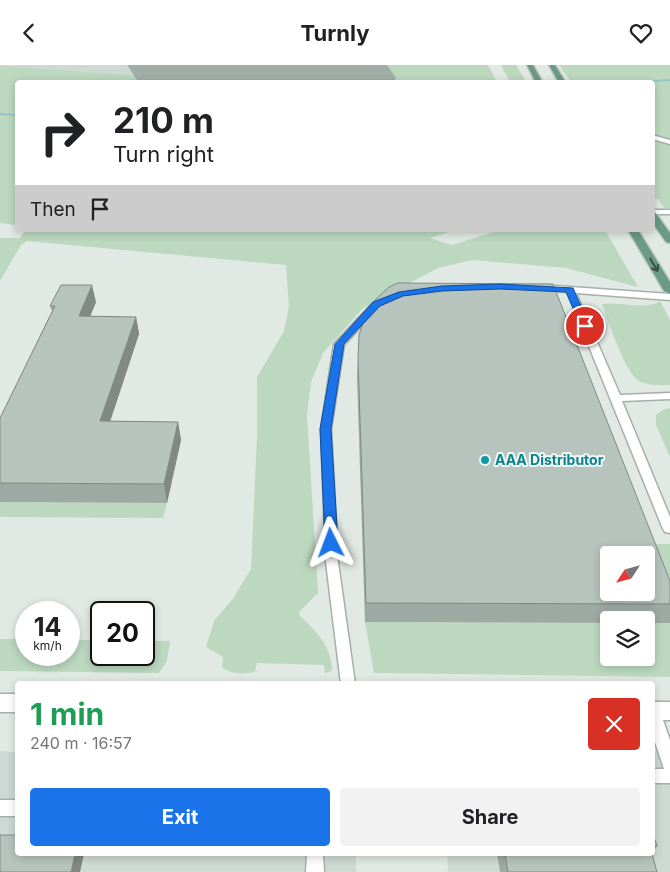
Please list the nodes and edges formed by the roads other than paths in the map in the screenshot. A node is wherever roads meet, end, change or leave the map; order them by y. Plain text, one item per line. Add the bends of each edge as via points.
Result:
1 (530, 65) edge
2 (552, 65) edge
3 (538, 80) edge
4 (561, 80) edge
5 (655, 138) edge
6 (670, 141) edge
7 (670, 212) edge
8 (655, 213) edge
9 (655, 218) edge
10 (634, 232) edge
11 (670, 240) edge
12 (530, 288) edge
13 (570, 290) junction
14 (670, 291) edge
15 (670, 297) edge
16 (385, 301) edge
17 (670, 397) edge
18 (616, 398) junction
19 (669, 529) edge
20 (348, 681) edge
21 (0, 703) edge
22 (15, 703) edge
23 (655, 711) edge
24 (670, 711) edge
25 (655, 717) edge
26 (670, 763) edge
27 (655, 776) edge
28 (670, 776) edge
29 (0, 808) edge
30 (15, 808) edge
31 (315, 856) edge
32 (315, 872) edge

1 - 3 main road
2 - 4 main road
5 - 6 lane
7 - 8 lane
9 - 11 main road
10 -> 14 main road
12 - 13 lane
13 - 15 lane
13 - 18 lane
16 - 20 lane via 376,304 340,344 326,429 332,562
17 - 18 lane
18 - 19 lane
21 - 22 street
23 - 24 street
25 - 26 lane
27 - 28 lane
29 - 30 lane
31 - 32 lane

